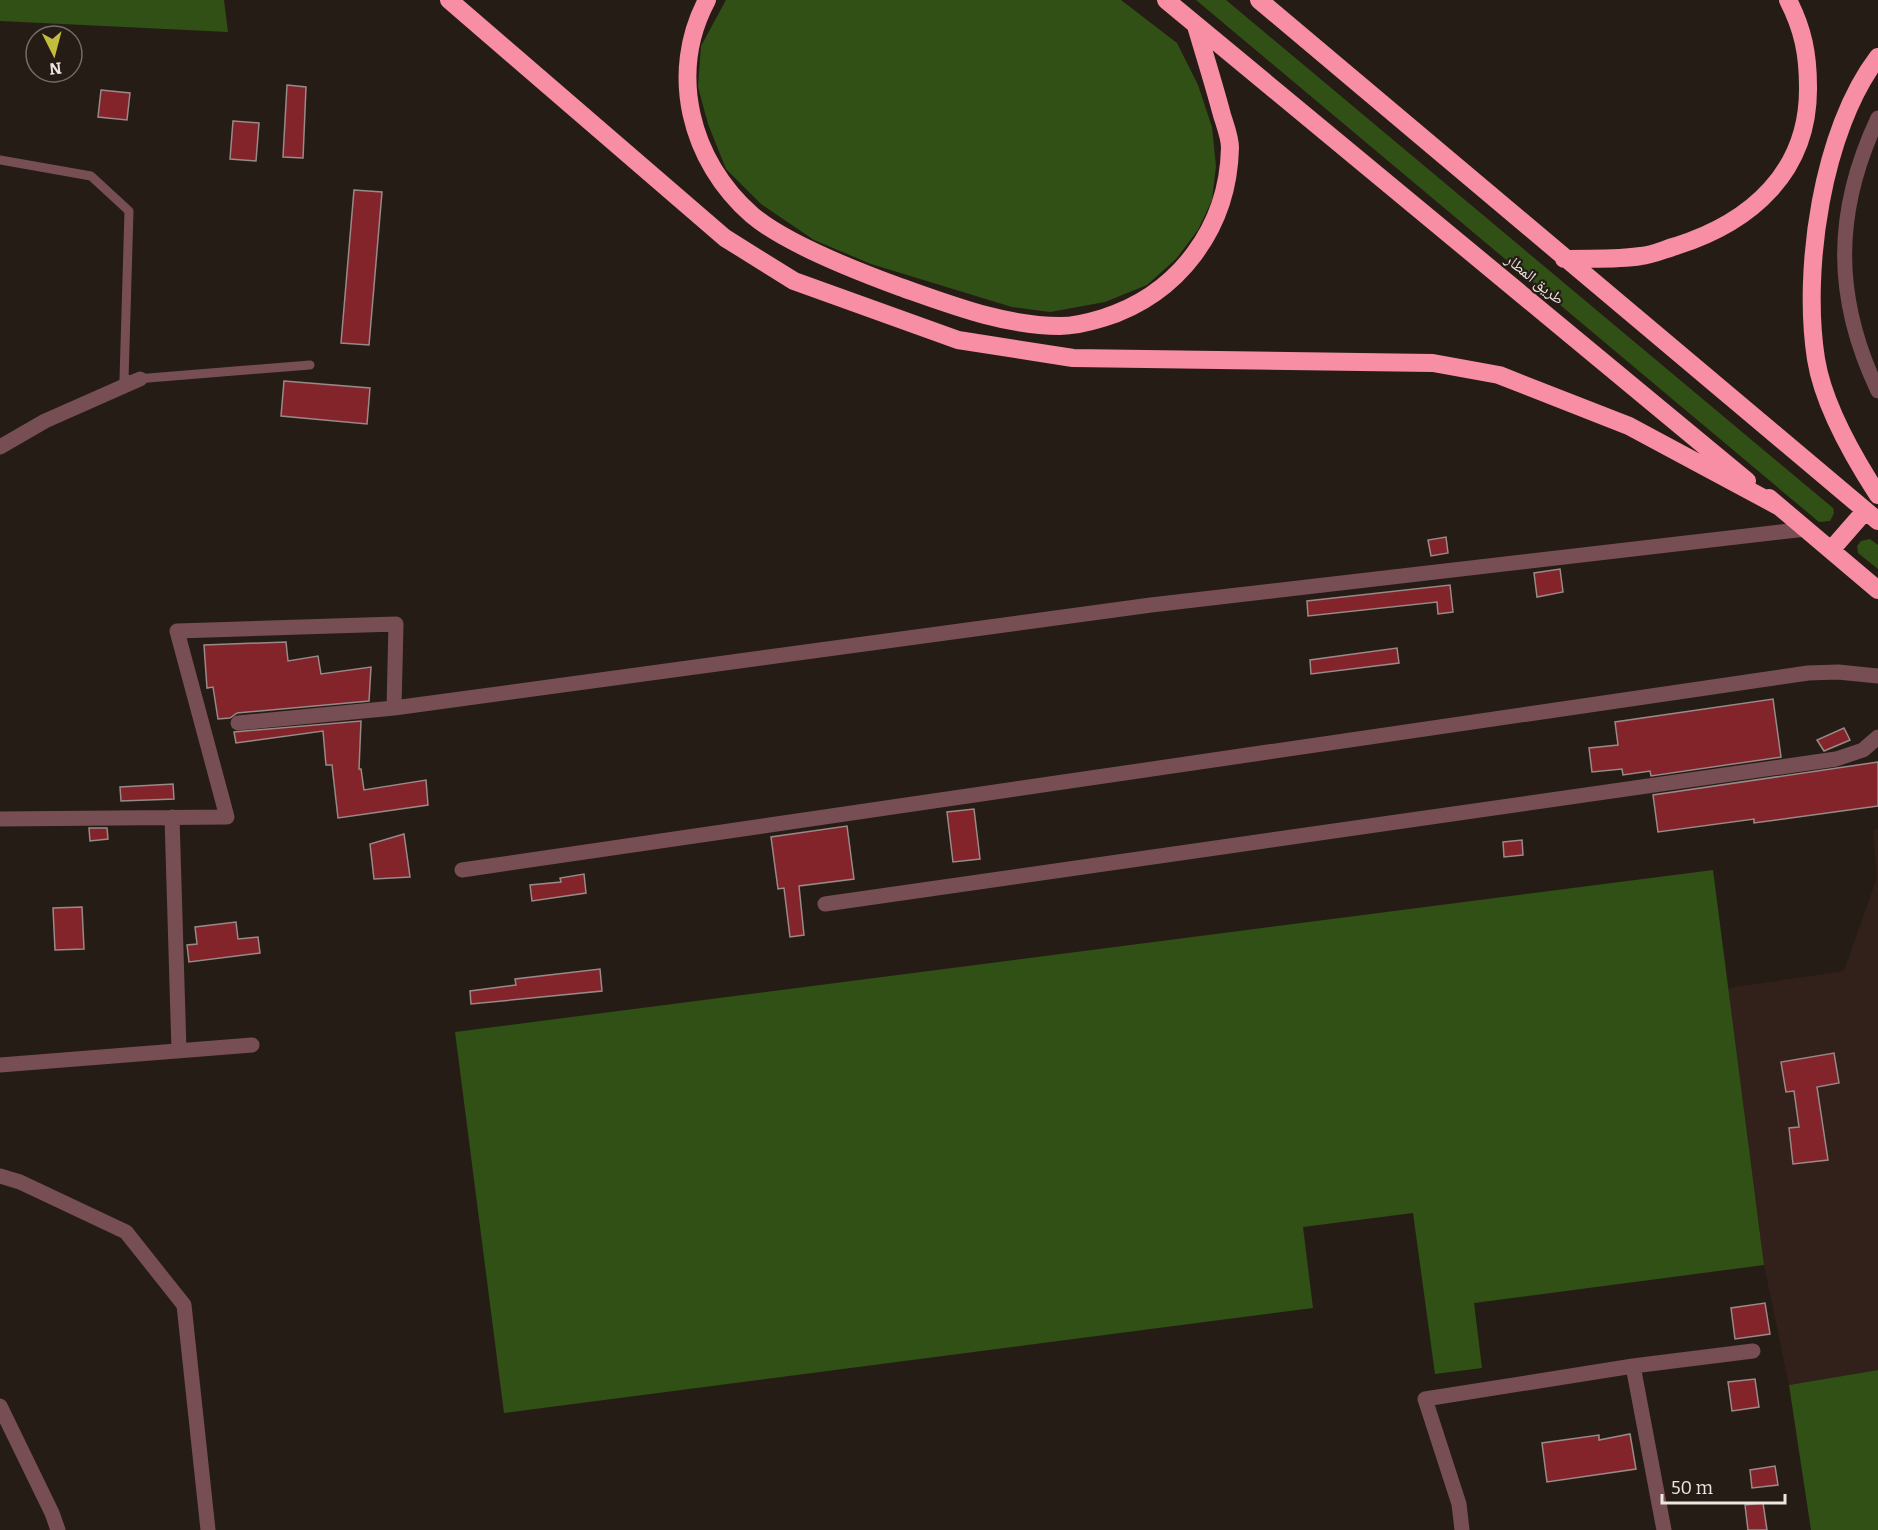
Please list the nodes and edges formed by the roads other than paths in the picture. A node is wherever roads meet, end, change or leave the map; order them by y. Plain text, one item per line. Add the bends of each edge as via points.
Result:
1 (449, 0) edge
2 (707, 0) edge
3 (1166, 0) edge
4 (1259, 0) edge
5 (1788, 0) edge
6 (1196, 26) junction
7 (1878, 57) edge
8 (1878, 118) edge
9 (0, 160) edge
10 (1563, 259) junction
11 (310, 365) dead end
12 (140, 379) junction
13 (1878, 391) edge
14 (0, 447) edge
15 (1878, 495) edge
16 (1778, 506) junction
17 (1871, 516) edge
18 (1806, 529) junction
19 (1831, 550) junction
20 (1878, 590) edge
21 (1878, 676) edge
22 (394, 708) junction
23 (238, 723) dead end
24 (1878, 737) edge
25 (172, 817) junction
26 (0, 819) edge
27 (462, 870) dead end
28 (825, 904) dead end
29 (252, 1045) dead end
30 (179, 1051) junction
31 (0, 1065) edge
32 (0, 1176) edge
33 (1753, 1351) dead end
34 (1633, 1366) junction
35 (0, 1406) edge
36 (58, 1530) edge
37 (208, 1530) edge
38 (1462, 1530) edge
39 (1664, 1530) edge

1 - 16 highway via 725,238 794,281 958,340 1073,358 1432,363 1499,375 1629,426
2 - 6 highway via 691,37 685,70 687,102 708,159 730,192 753,216 864,274 962,309 1012,321 1061,326 1122,312 1148,298 1192,261 1207,238 1226,185 1230,145
3 - 6 highway, طريق المطار
4 - 10 highway, طريق المطار
5 - 10 highway via 1800,24 1808,55 1809,109 1785,174 1761,200 1732,222 1698,239 1642,256
6 - 16 highway, طريق المطار
7 - 15 highway via 1834,141 1819,217 1813,319 1816,360 1826,394 1863,473
8 - 13 street via 1854,176 1843,246 1853,325
9 - 12 lane via 91,176 129,211 124,380
10 - 17 highway, طريق المطار
11 - 12 lane
12 - 14 street via 45,421
16 - 18 highway, طريق المطار
17 - 19 highway
18 - 19 highway, طريق المطار
18 - 22 street via 1151,605
19 - 20 highway, طريق المطار
21 - 27 street via 1808,673
22 - 23 street
22 - 25 street via 396,624 177,631 227,817
24 - 28 street via 1863,750 1836,759
25 - 26 street
25 - 30 street
29 - 30 street
30 - 31 street
32 - 37 street via 126,1232 184,1305
33 - 34 street
34 - 38 street via 1425,1399 1459,1504
34 - 39 street
35 - 36 street

